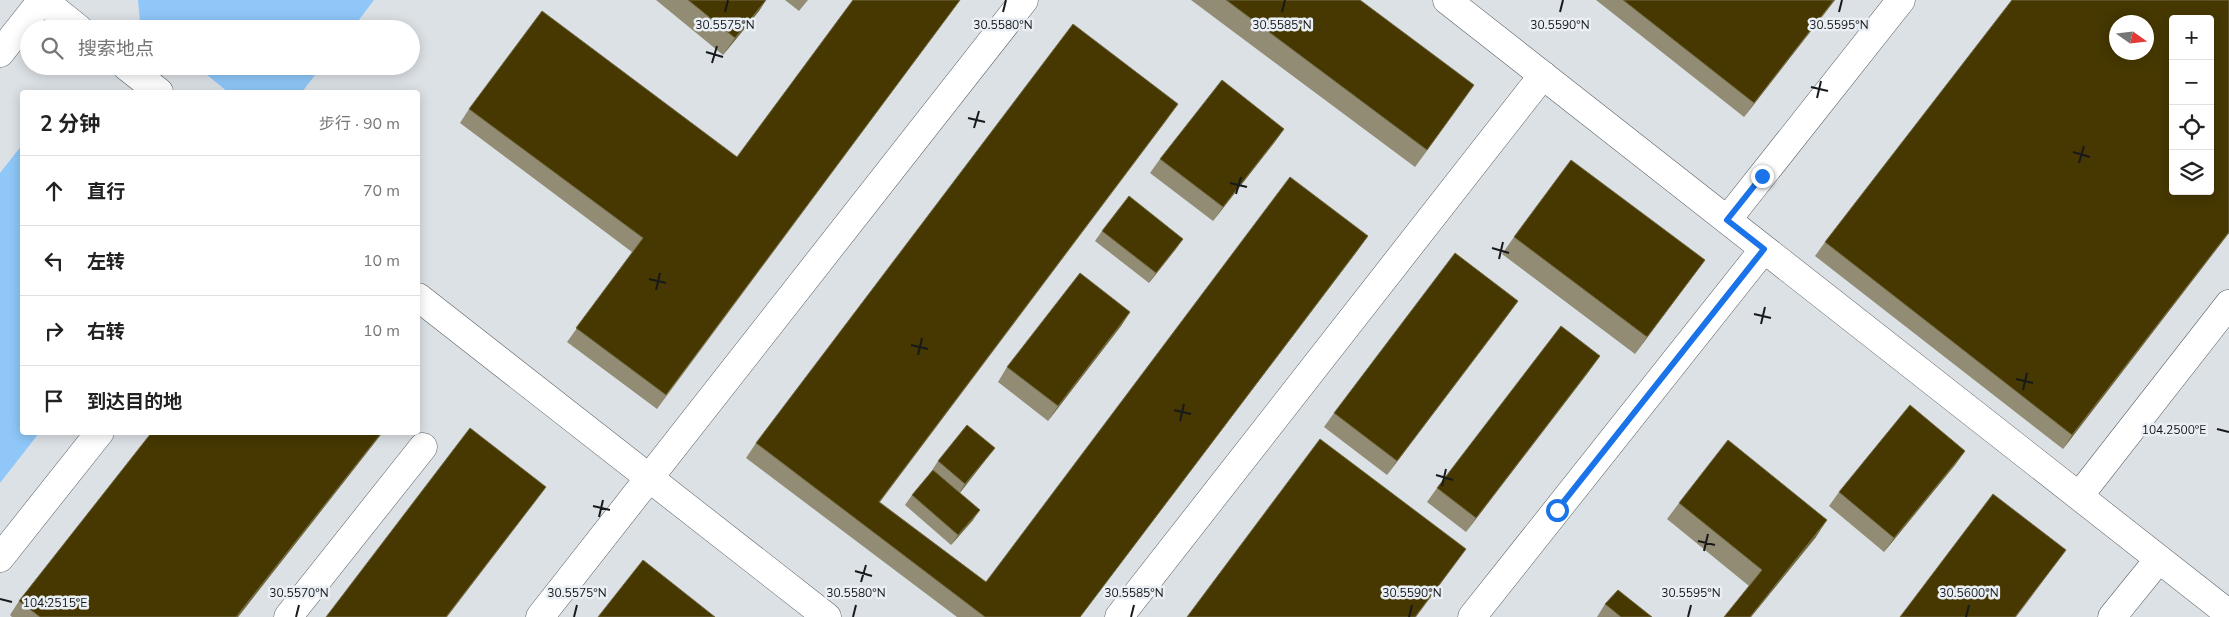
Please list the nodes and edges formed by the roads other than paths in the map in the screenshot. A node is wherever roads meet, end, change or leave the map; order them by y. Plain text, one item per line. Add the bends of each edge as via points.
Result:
1 (42, 0) edge
2 (1024, 0) edge
3 (1447, 0) edge
4 (1901, 0) edge
5 (26, 20) edge
6 (68, 20) edge
7 (20, 28) edge
8 (0, 53) edge
9 (137, 75) edge
10 (1543, 75) junction
11 (156, 90) edge
12 (1727, 220) junction
13 (1764, 249) junction
14 (420, 299) edge
15 (2229, 304) edge
16 (98, 435) edge
17 (423, 447) dead end
18 (649, 478) junction
19 (2079, 496) junction
20 (0, 558) edge
21 (2159, 559) junction
22 (2227, 609) edge
23 (288, 617) edge
24 (540, 617) edge
25 (827, 617) edge
26 (1119, 617) edge
27 (1472, 617) edge
28 (2112, 617) edge

1 - 5 main road
1 - 6 main road
2 - 18 main road
3 - 10 main road
4 - 12 main road
7 - 8 main road
9 - 11 main road
10 - 12 main road
10 - 26 main road
12 - 13 main road
13 - 19 main road
13 - 27 main road
14 - 18 main road
15 - 19 main road
16 - 20 main road
17 - 23 main road
18 - 24 main road
18 - 25 main road
19 - 21 main road
21 - 22 main road
21 - 28 main road

